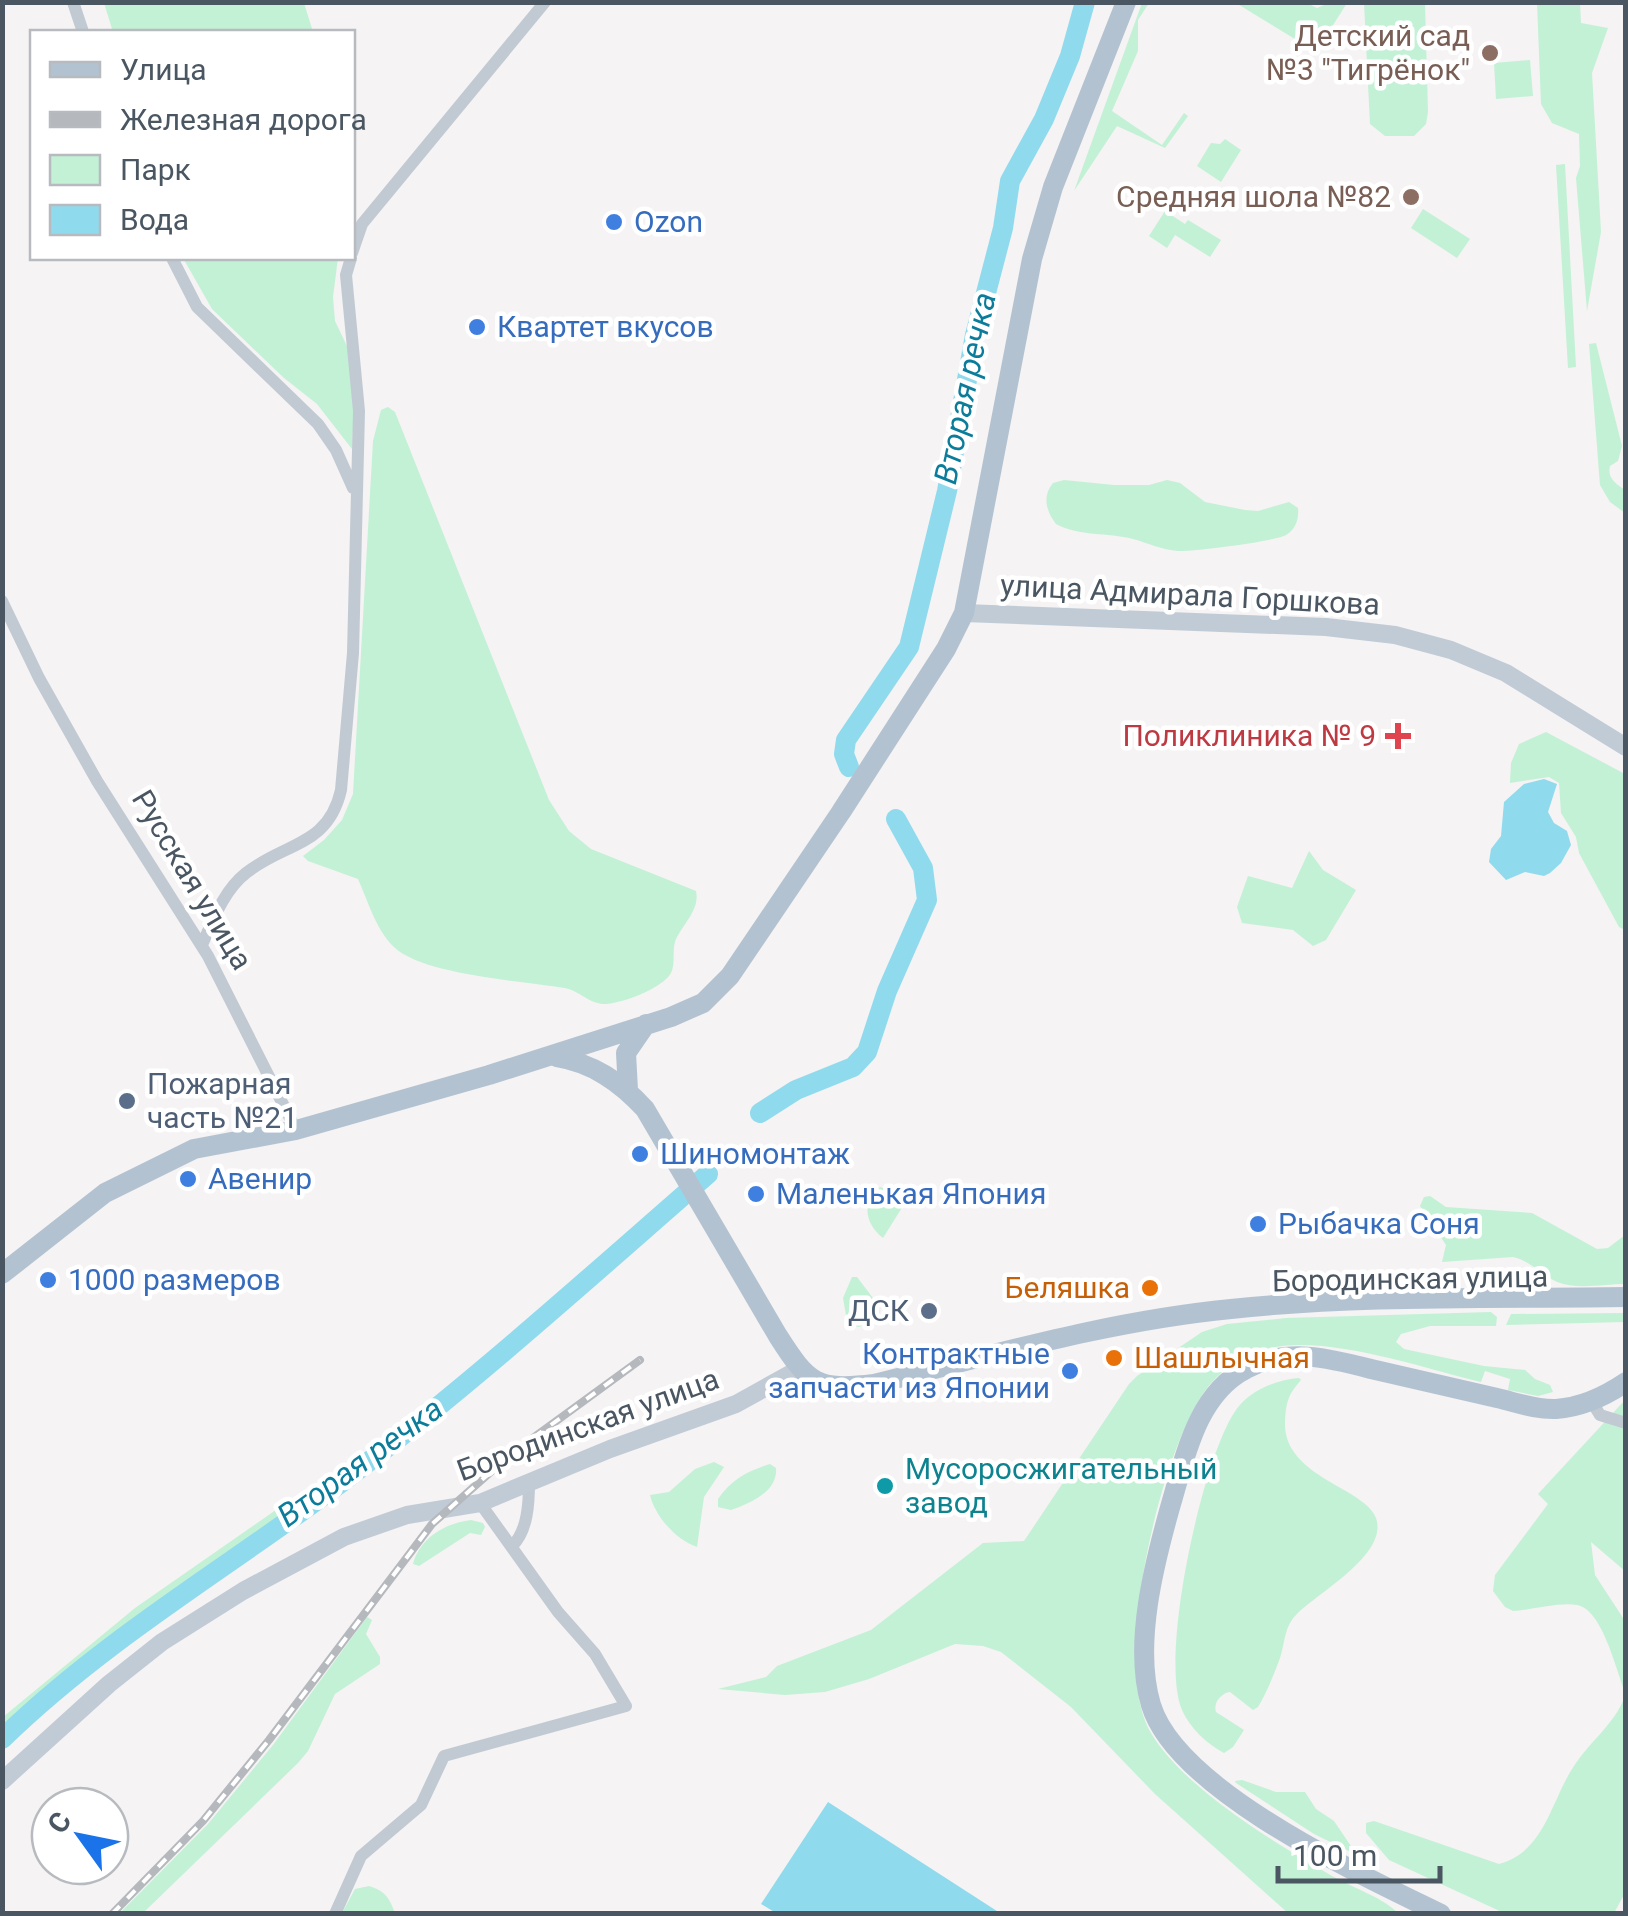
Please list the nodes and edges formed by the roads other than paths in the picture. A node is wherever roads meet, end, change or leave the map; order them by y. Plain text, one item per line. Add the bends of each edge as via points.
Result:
1 (73, 2) edge
2 (544, 2) edge
3 (1126, 2) edge
4 (83, 30) edge
5 (355, 246) edge
6 (173, 260) edge
7 (350, 260) edge
8 (356, 495) junction
9 (2, 601) edge
10 (964, 613) junction
11 (1626, 748) edge
12 (202, 945) junction
13 (646, 1024) junction
14 (550, 1056) junction
15 (628, 1090) junction
16 (296, 1130) junction
17 (2, 1274) edge
18 (1626, 1300) edge
19 (796, 1371) junction
20 (1626, 1386) edge
21 (1593, 1405) junction
22 (1626, 1423) edge
23 (530, 1482) junction
24 (480, 1503) junction
25 (512, 1546) junction
26 (2, 1781) edge
27 (335, 1914) edge
28 (1441, 1914) edge
29 (1456, 1914) edge

1 - 4 street
2 - 5 street via 362,224
3 - 10 main road, улица Адмирала Горшкова via 1053,187 1032,259
6 - 8 street via 197,307 318,424
7 - 8 street
8 - 12 street via 353,654 337,809 314,836 232,886
9 - 12 street, Русская улица via 96,781
10 - 11 main road, улица Адмирала Горшкова via 1395,635 1506,674
10 - 13 main road, улица Адмирала Горшкова via 730,976 703,1003
12 - 16 street, Русская улица
13 - 14 main road, улица Адмирала Горшкова
13 - 15 main road via 626,1053
14 - 15 main road via 578,1060
14 - 16 main road
15 - 19 main road via 652,1118
16 - 17 main road via 209,1145 131,1178
18 - 19 main road, Бородинская улица via 1243,1308 1030,1342 862,1386 816,1382
19 - 23 main road, Бородинская улица via 736,1404
20 - 21 main road
21 - 22 street
21 - 28 main road via 1543,1408 1288,1356 1230,1380 1191,1435 1146,1620 1144,1666 1160,1727 1195,1767 1260,1815
21 - 29 main road via 1551,1418 1317,1368 1271,1372 1236,1390 1208,1424 1176,1519 1153,1668 1167,1723 1181,1744 1263,1810
23 - 24 main road, Бородинская улица
23 - 25 street via 526,1517
24 - 25 street
24 - 26 main road, Бородинская улица via 358,1532 231,1598 109,1684
25 - 27 street via 626,1706 444,1756 421,1805 361,1856

